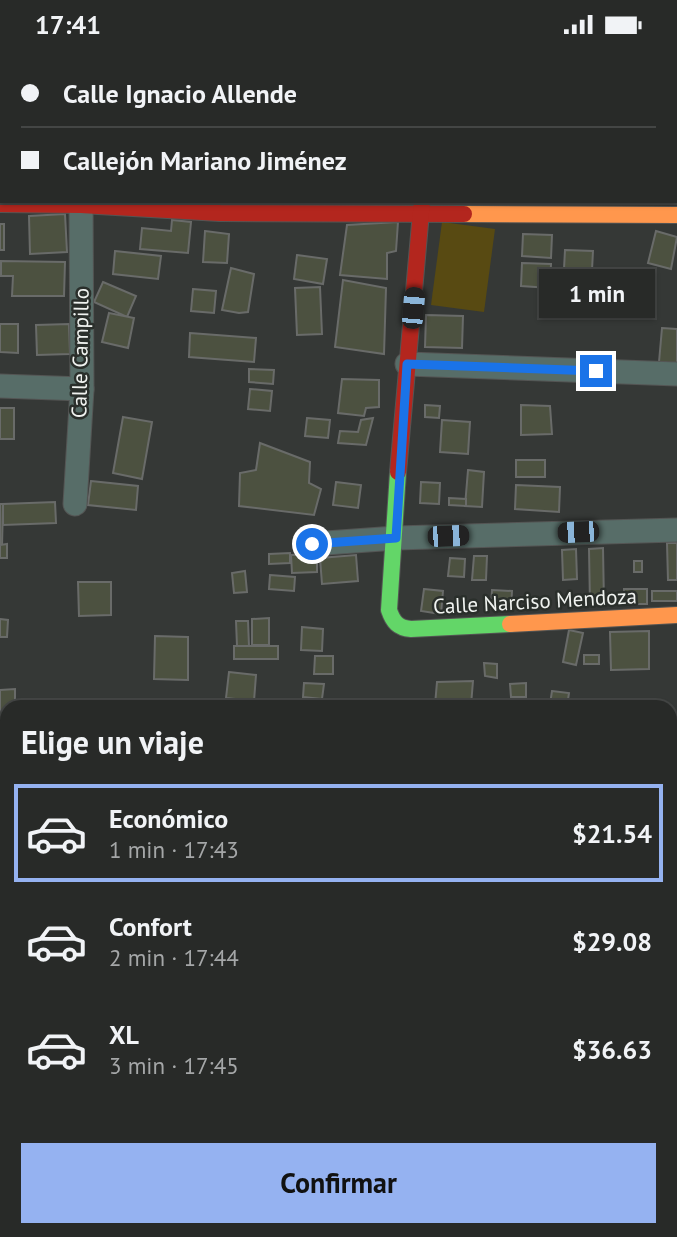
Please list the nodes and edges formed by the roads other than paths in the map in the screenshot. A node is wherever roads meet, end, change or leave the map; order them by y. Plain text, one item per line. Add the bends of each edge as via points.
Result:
1 (81, 203) edge
2 (0, 204) edge
3 (422, 207) edge
4 (677, 215) edge
5 (407, 364) junction
6 (677, 374) edge
7 (0, 386) edge
8 (82, 389) junction
9 (75, 504) dead end
10 (677, 530) edge
11 (396, 538) junction
12 (312, 544) dead end
13 (677, 615) edge

1 - 2 street
1 - 3 street via 220,213
1 - 8 street, Calle Campillo
3 - 4 street
3 - 5 street
5 - 6 street
5 - 11 street
7 - 8 street
8 - 9 street, Calle Campillo
10 - 11 street
11 - 12 street
11 - 13 street, Calle Narciso Mendoza via 389,610 396,626 411,629

